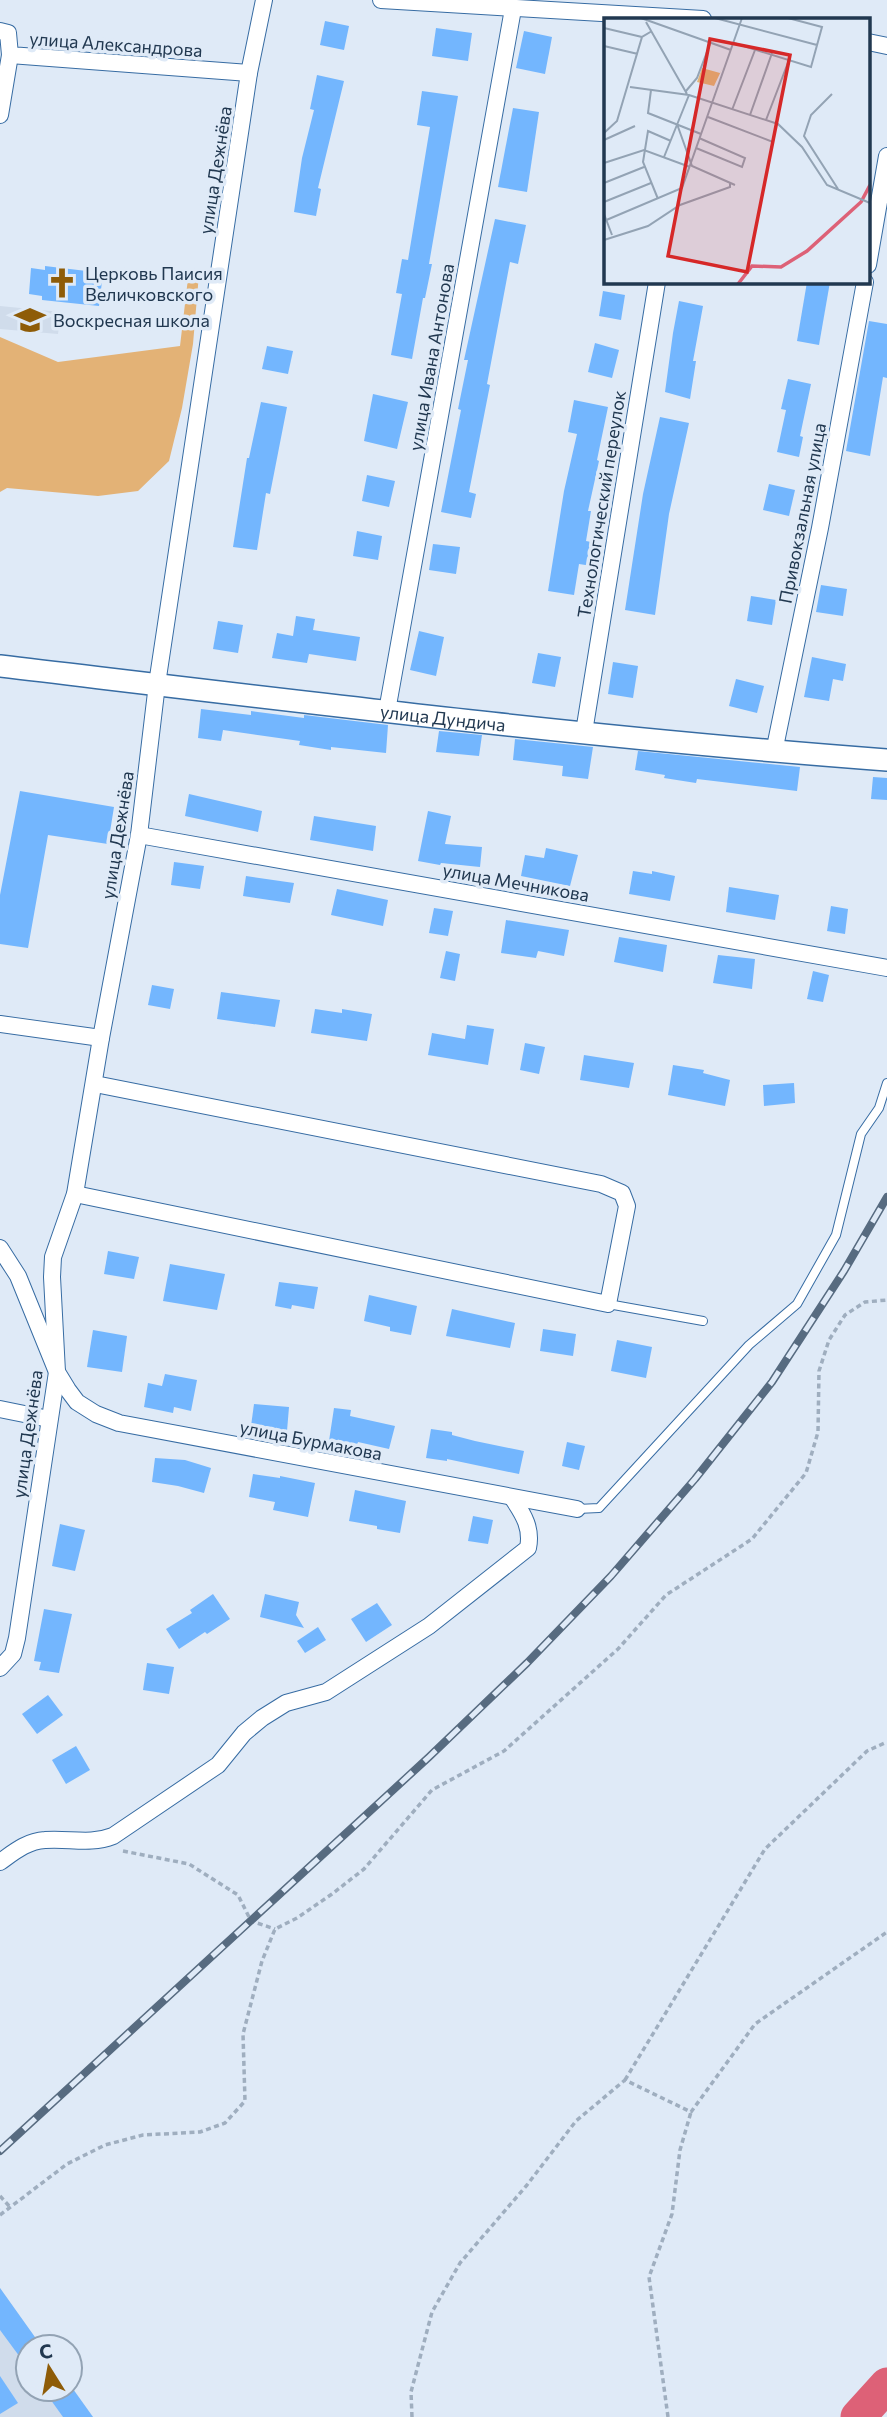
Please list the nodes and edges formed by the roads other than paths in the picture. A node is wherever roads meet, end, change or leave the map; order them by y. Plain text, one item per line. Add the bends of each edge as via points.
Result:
1 (264, 0) edge
2 (381, 0) edge
3 (513, 9) junction
4 (682, 18) edge
5 (0, 31) edge
6 (9, 55) junction
7 (250, 73) junction
8 (0, 115) edge
9 (887, 156) edge
10 (870, 254) edge
11 (657, 284) edge
12 (865, 284) edge
13 (0, 666) edge
14 (157, 684) junction
15 (387, 711) junction
16 (584, 732) junction
17 (774, 752) junction
18 (887, 760) edge
19 (139, 835) junction
20 (887, 968) edge
21 (0, 1024) edge
22 (101, 1038) junction
23 (887, 1083) edge
24 (95, 1084) junction
25 (75, 1194) junction
26 (0, 1248) edge
27 (608, 1304) junction
28 (703, 1321) dead end
29 (57, 1372) junction
30 (0, 1409) edge
31 (48, 1419) junction
32 (513, 1499) junction
33 (577, 1509) joint
34 (0, 1668) edge
35 (0, 1862) edge

1 - 7 street, улица Дежнёва
2 - 3 street
3 - 4 street
3 - 15 street, улица Ивана Антонова
5 - 6 street, улица Александрова via 8,33
6 - 7 street, улица Александрова
6 - 8 street
7 - 14 street, улица Дежнёва
9 - 10 street
11 - 16 street, Технологический переулок
12 - 17 street, Привокзальная улица
13 - 14 street, улица Дундича
14 - 15 street, улица Дундича
14 - 19 street, улица Дежнёва
15 - 16 street, улица Дундича
16 - 17 street, улица Дундича
17 - 18 street, улица Дундича
19 - 20 street, улица Мечникова
19 - 22 street, улица Дежнёва
21 - 22 street
22 - 24 street, улица Дежнёва
23 - 33 lane via 879,1108 861,1134 836,1235 797,1304 749,1345 599,1508
24 - 25 street, улица Дежнёва
24 - 27 street via 601,1184 622,1193 627,1206
25 - 27 street
25 - 29 street, улица Дежнёва via 53,1257
26 - 29 street, улица Бурмакова via 18,1276
27 - 28 lane
29 - 31 street, улица Дежнёва
29 - 32 street, улица Бурмакова via 77,1402 119,1423
30 - 31 street
31 - 34 street, улица Дежнёва via 17,1638 13,1654
32 - 33 street, улица Бурмакова
32 - 35 street via 525,1517 528,1548 429,1626 326,1692 286,1703 262,1718 218,1765 113,1836 44,1840 20,1847

